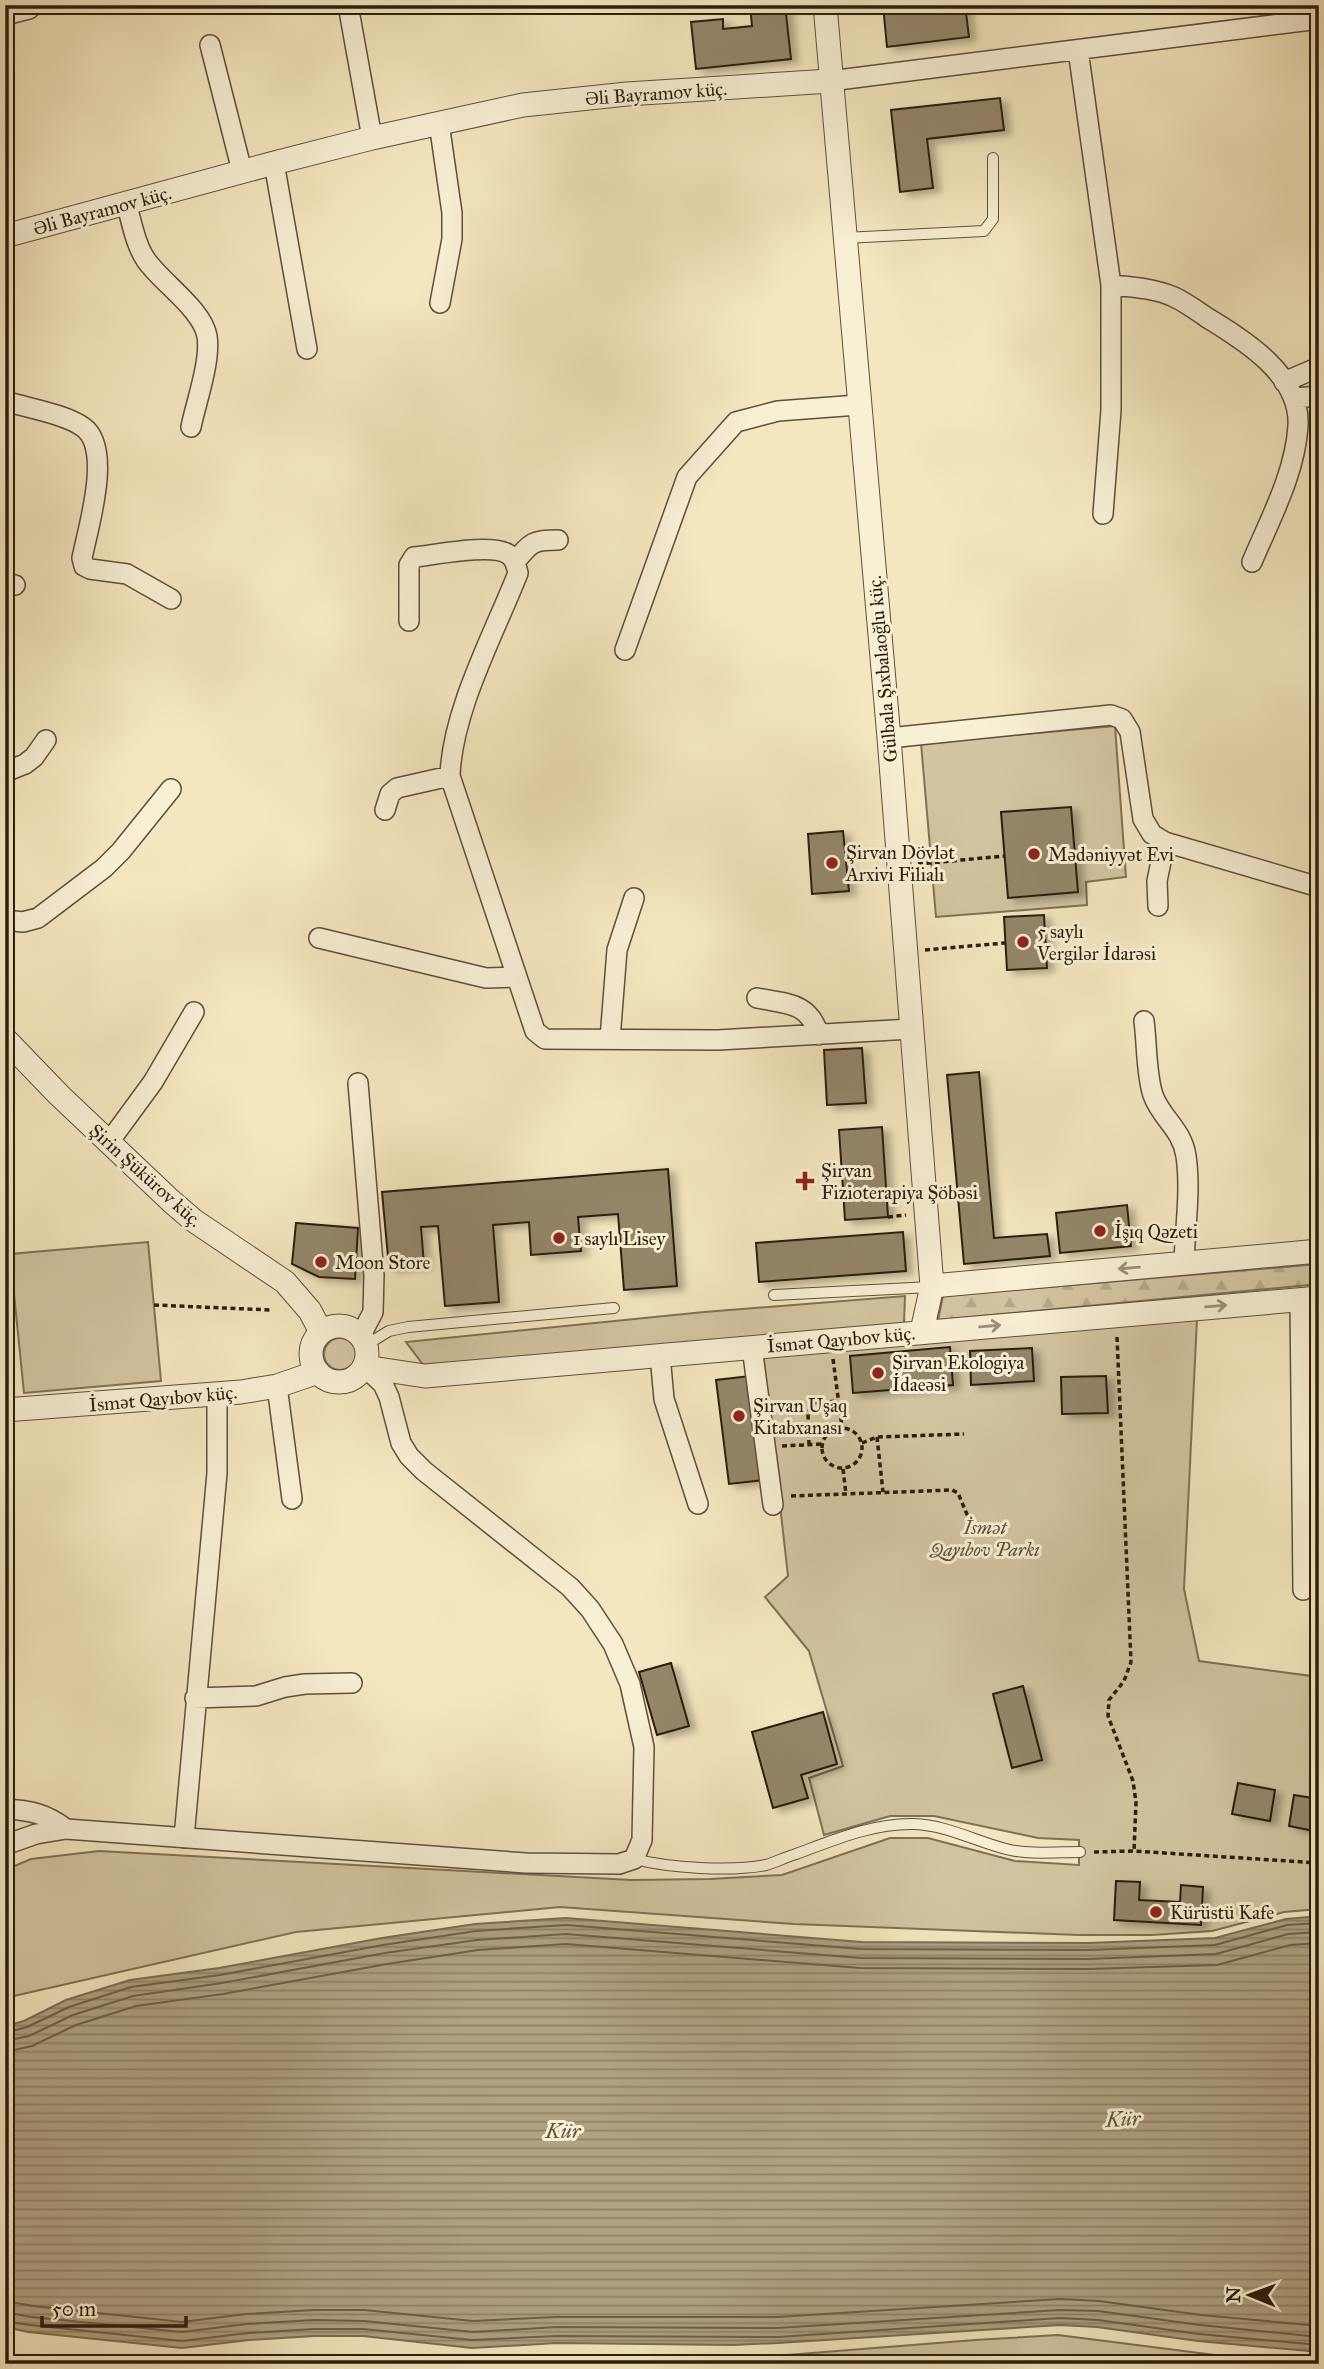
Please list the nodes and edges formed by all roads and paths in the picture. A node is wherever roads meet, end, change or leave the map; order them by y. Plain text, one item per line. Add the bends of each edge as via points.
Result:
1 (33, 5) edge
2 (348, 5) edge
3 (825, 5) edge
4 (1265, 5) edge
5 (5, 15) edge
6 (1319, 19) edge
7 (1266, 25) junction
8 (210, 45) dead end
9 (1078, 50) junction
10 (830, 81) junction
11 (439, 123) junction
12 (372, 138) junction
13 (993, 158) dead end
14 (274, 163) junction
15 (242, 171) junction
16 (126, 203) junction
17 (5, 236) edge
18 (844, 238) junction
19 (1111, 285) junction
20 (440, 303) dead end
21 (307, 349) dead end
22 (1319, 367) edge
23 (1289, 390) junction
24 (1319, 396) edge
25 (5, 401) edge
26 (858, 405) junction
27 (191, 427) dead end
28 (1103, 514) dead end
29 (558, 540) dead end
30 (516, 562) junction
31 (1252, 562) dead end
32 (171, 599) dead end
33 (409, 621) dead end
34 (625, 650) dead end
35 (889, 738) junction
36 (46, 740) dead end
37 (5, 772) edge
38 (450, 776) junction
39 (171, 789) dead end
40 (385, 810) dead end
41 (1165, 842) junction
42 (1005, 856) dead end
43 (846, 861) dead end
44 (898, 861) junction
45 (1319, 887) edge
46 (634, 898) dead end
47 (1158, 906) dead end
48 (5, 920) edge
49 (319, 938) dead end
50 (1006, 943) dead end
51 (905, 951) junction
52 (517, 977) junction
53 (757, 998) dead end
54 (194, 1012) dead end
55 (1144, 1021) dead end
56 (911, 1029) junction
57 (819, 1035) junction
58 (5, 1039) edge
59 (610, 1039) junction
60 (358, 1083) dead end
61 (109, 1142) junction
62 (1319, 1251) edge
63 (1184, 1263) junction
64 (932, 1286) junction
65 (774, 1295) dead end
66 (1309, 1299) edge
67 (154, 1305) dead end
68 (614, 1308) dead end
69 (271, 1310) dead end
70 (1116, 1315) junction
71 (922, 1331) junction
72 (321, 1332) junction
73 (830, 1340) junction
74 (752, 1347) junction
75 (364, 1349) junction
76 (660, 1355) junction
77 (318, 1372) junction
78 (277, 1386) junction
79 (217, 1394) junction
80 (838, 1401) junction
81 (5, 1410) edge
82 (842, 1427) junction
83 (964, 1434) dead end
84 (877, 1437) junction
85 (862, 1443) junction
86 (822, 1444) junction
87 (809, 1445) junction
88 (765, 1447) junction
89 (843, 1469) junction
90 (883, 1492) junction
91 (846, 1494) junction
92 (292, 1499) dead end
93 (772, 1501) joint
94 (698, 1504) dead end
95 (971, 1524) dead end
96 (1303, 1590) dead end
97 (352, 1683) dead end
98 (195, 1698) junction
99 (5, 1809) edge
100 (66, 1829) junction
101 (184, 1838) junction
102 (5, 1845) edge
103 (1134, 1851) junction
104 (1080, 1852) joint
105 (634, 1859) junction
106 (1319, 1863) edge

1 - 5 street
2 - 12 street
3 - 10 street, Gülbala Şıxbalaoğlu küç.
4 - 7 street
6 - 7 street, Əli Bayramov küç.
7 - 9 street, Əli Bayramov küç.
8 - 15 street
9 - 10 street, Əli Bayramov küç.
9 - 19 street
10 - 11 street, Əli Bayramov küç. via 583,98
10 - 18 street, Gülbala Şıxbalaoğlu küç.
11 - 12 street, Əli Bayramov küç.
11 - 20 street via 452,213
12 - 14 street, Əli Bayramov küç.
13 - 18 lane via 993,219 984,231
14 - 15 street, Əli Bayramov küç.
14 - 21 street
15 - 16 street, Əli Bayramov küç.
16 - 17 street, Əli Bayramov küç.
16 - 27 street via 146,260 199,319 207,335
18 - 26 street, Gülbala Şıxbalaoğlu küç.
19 - 23 street via 1174,297 1241,338 1274,366
19 - 28 street via 1111,410
22 - 23 street
23 - 24 street
23 - 31 street via 1298,425 1289,475
25 - 32 street via 67,419 92,436 97,449 97,480 84,566 127,574
26 - 34 street via 778,411 736,422 687,477
26 - 35 street, Gülbala Şıxbalaoğlu küç.
29 - 30 street via 531,543
30 - 33 street via 506,553 489,550 414,557 409,565
30 - 38 street via 519,573 461,714
35 - 41 street via 1111,715 1122,719 1130,732 1143,819 1152,834
35 - 44 street, Gülbala Şıxbalaoğlu küç.
36 - 37 street via 34,757
38 - 40 street via 397,788
38 - 52 street
39 - 48 street via 104,867 38,918
41 - 45 street
41 - 47 street via 1157,881
42 - 44 path
43 - 44 path
44 - 51 street, Gülbala Şıxbalaoğlu küç.
46 - 59 street via 617,950
49 - 52 street via 486,978
50 - 51 path
51 - 56 street, Gülbala Şıxbalaoğlu küç.
52 - 59 street via 535,1031 545,1039
53 - 57 street via 808,1012
54 - 61 street via 153,1082
55 - 63 street via 1153,1094 1181,1139 1186,1156
56 - 57 street
56 - 64 street, Gülbala Şıxbalaoğlu küç.
57 - 59 street
58 - 61 street, Şirin Şükürov küç.
60 - 75 street via 374,1275 373,1311
61 - 72 street, Şirin Şükürov küç. via 193,1220 285,1282
62 - 63 street
63 -> 64 street
64 - 65 lane
64 - 71 street, Gülbala Şıxbalaoğlu küç.
70 -> 66 street, İsmət Qayıbov küç.
66 - 96 street
67 - 69 path
68 - 75 lane via 408,1327 389,1331
71 -> 70 street, İsmət Qayıbov küç.
70 - 103 path via 1131,1662 1125,1681 1109,1700 1108,1717 1133,1781
71 - 73 street, İsmət Qayıbov küç.
72 - 75 street via 341,1325 352,1328
72 - 77 street via 311,1352
73 - 74 street, İsmət Qayıbov küç.
73 - 80 path
74 - 76 street, İsmət Qayıbov küç.
74 - 88 street
75 - 76 street, İsmət Qayıbov küç. via 425,1376
75 - 77 street via 358,1375 348,1381 327,1379
75 - 105 street via 383,1384 409,1456 570,1587 613,1644 630,1685 644,1747 642,1840
76 - 94 street via 666,1409
77 - 78 street, İsmət Qayıbov küç.
78 - 79 street, İsmət Qayıbov küç.
78 - 92 street
79 - 81 street, İsmət Qayıbov küç.
79 - 98 street via 216,1473
80 - 82 path
80 - 87 path via 813,1403 809,1408
82 - 85 path via 851,1429
82 - 86 path via 833,1430
83 - 84 path
84 - 85 path
84 - 90 path
85 - 89 path via 859,1461
86 - 87 path
86 - 89 path via 827,1461
87 - 88 path
88 - 93 street
89 - 91 path
90 - 91 path
90 - 95 path via 952,1490 958,1493
91 - 93 path
97 - 98 street via 305,1684 256,1696
98 - 101 street
99 - 100 street via 50,1817
100 - 101 street
100 - 102 street
101 - 105 street via 526,1863 619,1864
103 - 104 path
103 - 106 path
104 - 105 lane via 1008,1850 939,1827 913,1824 856,1832 766,1865 683,1866

